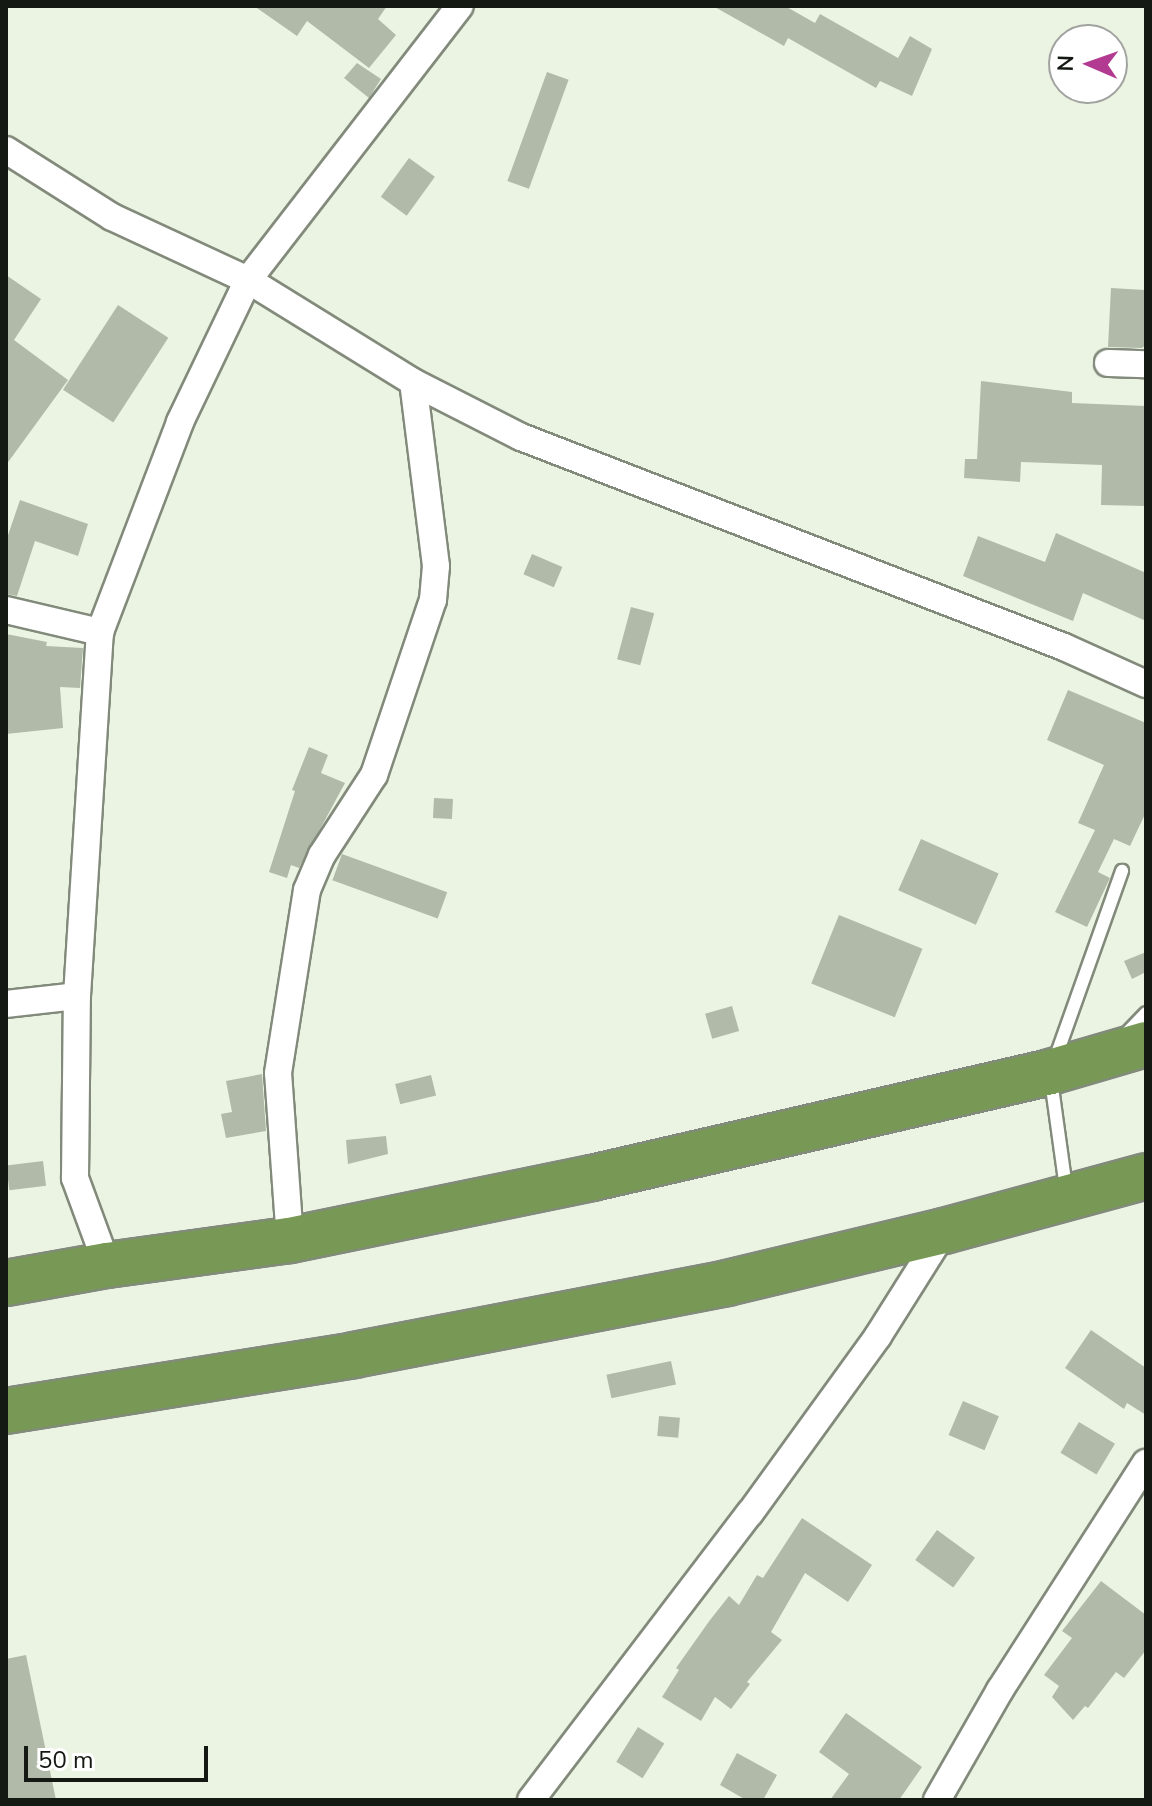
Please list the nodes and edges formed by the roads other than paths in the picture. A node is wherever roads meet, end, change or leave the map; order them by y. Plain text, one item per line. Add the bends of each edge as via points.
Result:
1 (460, 6) edge
2 (6, 150) edge
3 (248, 280) junction
4 (1108, 363) dead end
5 (1146, 364) edge
6 (413, 382) junction
7 (6, 610) edge
8 (100, 632) junction
9 (1146, 684) edge
10 (1122, 871) dead end
11 (77, 996) junction
12 (6, 1004) edge
13 (1146, 1013) edge
14 (1126, 1050) edge
15 (1050, 1072) junction
16 (1146, 1176) edge
17 (1067, 1199) junction
18 (944, 1231) junction
19 (290, 1240) junction
20 (107, 1265) junction
21 (6, 1283) edge
22 (6, 1411) edge
23 (1146, 1463) edge
24 (531, 1800) edge
25 (937, 1800) edge

1 - 3 street
2 - 3 street via 112,217
3 - 6 street
3 - 8 street via 180,422
4 - 5 street
6 - 9 street via 521,437 1064,647
6 - 19 street via 436,566 433,600 374,775 322,855 307,890 278,1073
7 - 8 street
8 - 11 street
10 - 15 lane
11 - 12 street
11 - 20 street via 75,1178
13 - 14 lane
14 - 15 highway
15 - 17 lane
15 - 19 highway via 592,1178
16 - 17 highway
17 - 18 highway
18 - 22 highway via 727,1283 417,1343
18 - 24 street via 878,1336
19 - 20 highway
20 - 21 highway
23 - 25 street via 1000,1690

